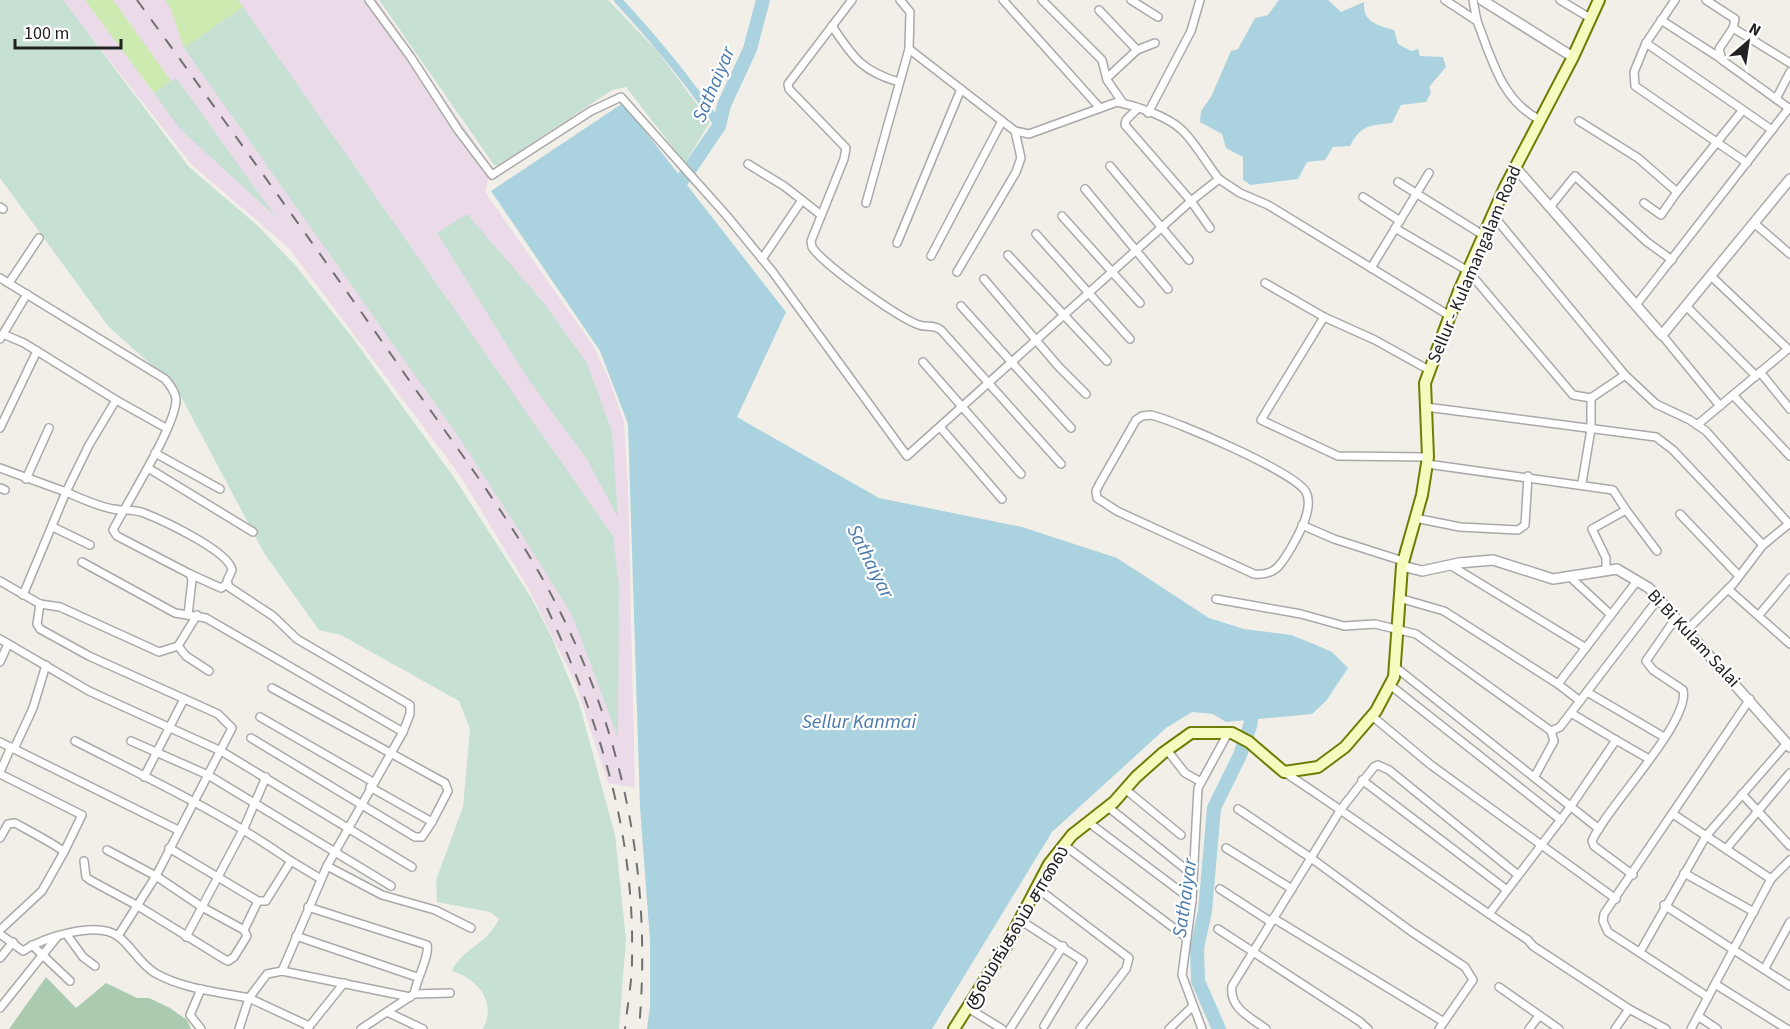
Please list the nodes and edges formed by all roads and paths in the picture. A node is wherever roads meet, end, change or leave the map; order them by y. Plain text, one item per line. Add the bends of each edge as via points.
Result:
1 (369, 0) edge
2 (852, 0) edge
3 (900, 0) edge
4 (1003, 0) edge
5 (1042, 0) edge
6 (1131, 0) edge
7 (1200, 0) edge
8 (1444, 0) edge
9 (1473, 0) edge
10 (1482, 0) edge
11 (1560, 0) edge
12 (1599, 0) edge
13 (1675, 0) edge
14 (1706, 0) edge
15 (1099, 10) dead end
16 (1158, 18) dead end
17 (1590, 18) junction
18 (1661, 20) junction
19 (1478, 21) junction
20 (832, 26) junction
21 (1733, 28) junction
22 (1155, 43) dead end
23 (1646, 43) junction
24 (909, 49) junction
25 (1137, 50) junction
26 (1573, 57) junction
27 (1720, 58) junction
28 (1790, 63) edge
29 (1790, 72) edge
30 (1107, 78) junction
31 (898, 82) junction
32 (961, 89) junction
33 (1776, 99) junction
34 (1123, 103) junction
35 (1100, 108) junction
36 (1138, 108) junction
37 (1789, 109) edge
38 (1742, 111) junction
39 (1148, 113) junction
40 (1540, 120) junction
41 (1002, 121) junction
42 (1579, 121) dead end
43 (1772, 130) junction
44 (1015, 131) junction
45 (1718, 143) junction
46 (1747, 163) junction
47 (748, 164) dead end
48 (1110, 166) dead end
49 (1515, 167) junction
50 (1429, 173) dead end
51 (1220, 179) junction
52 (1790, 179) edge
53 (1398, 182) dead end
54 (1085, 189) dead end
55 (1677, 192) junction
56 (1416, 194) junction
57 (1364, 197) dead end
58 (802, 200) junction
59 (1191, 201) junction
60 (866, 203) dead end
61 (1644, 203) dead end
62 (1550, 207) junction
63 (1492, 214) junction
64 (821, 215) junction
65 (1062, 216) dead end
66 (1400, 221) junction
67 (1754, 223) junction
68 (1162, 227) junction
69 (1210, 228) dead end
70 (1395, 228) junction
71 (1036, 234) dead end
72 (1484, 235) junction
73 (39, 238) dead end
74 (897, 243) dead end
75 (1137, 250) junction
76 (1790, 254) edge
77 (1008, 255) dead end
78 (931, 256) dead end
79 (762, 259) junction
80 (1189, 260) dead end
81 (1672, 260) junction
82 (1371, 268) junction
83 (957, 272) dead end
84 (1468, 272) junction
85 (1112, 273) junction
86 (1711, 276) junction
87 (0, 278) edge
88 (984, 279) dead end
89 (9, 283) junction
90 (1265, 283) dead end
91 (1168, 289) dead end
92 (27, 294) junction
93 (1089, 294) junction
94 (1140, 303) dead end
95 (1636, 305) junction
96 (962, 306) dead end
97 (1686, 306) junction
98 (1450, 316) junction
99 (1064, 317) junction
100 (1324, 317) junction
101 (1662, 335) junction
102 (1, 337) edge
103 (1130, 339) dead end
104 (1037, 341) junction
105 (1789, 348) edge
106 (37, 351) junction
107 (1107, 361) dead end
108 (923, 362) dead end
109 (1012, 364) junction
110 (1429, 370) junction
111 (1758, 374) junction
112 (1625, 375) junction
113 (990, 384) junction
114 (1086, 394) dead end
115 (1733, 395) junction
116 (1591, 398) junction
117 (116, 400) junction
118 (1426, 406) junction
119 (1720, 406) junction
120 (962, 407) junction
121 (1790, 408) edge
122 (1697, 425) junction
123 (0, 428) edge
124 (49, 428) dead end
125 (166, 428) junction
126 (940, 428) junction
127 (1071, 428) dead end
128 (1591, 429) junction
129 (155, 453) junction
130 (1790, 456) edge
131 (1428, 460) junction
132 (1061, 464) dead end
133 (0, 468) edge
134 (148, 468) junction
135 (1021, 474) dead end
136 (1528, 476) junction
137 (26, 479) junction
138 (1582, 483) junction
139 (220, 489) dead end
140 (66, 492) junction
141 (1002, 499) dead end
142 (124, 508) junction
143 (1626, 510) junction
144 (1680, 514) dead end
145 (1415, 518) junction
146 (1789, 524) edge
147 (1302, 525) junction
148 (53, 527) junction
149 (253, 532) dead end
150 (90, 545) dead end
151 (1763, 545) junction
152 (1657, 551) dead end
153 (82, 562) dead end
154 (1403, 564) junction
155 (1449, 565) junction
156 (1606, 571) junction
157 (190, 574) junction
158 (1569, 576) junction
159 (1739, 576) junction
160 (1790, 578) edge
161 (0, 581) edge
162 (1637, 581) junction
163 (227, 584) junction
164 (1728, 588) junction
165 (23, 595) junction
166 (1400, 598) junction
167 (1216, 599) dead end
168 (1658, 599) junction
169 (40, 604) junction
170 (188, 615) junction
171 (197, 615) junction
172 (1611, 615) junction
173 (1759, 615) junction
174 (1675, 619) junction
175 (1397, 627) junction
176 (1686, 630) junction
177 (0, 639) edge
178 (1788, 640) edge
179 (8, 644) junction
180 (178, 646) junction
181 (1586, 648) junction
182 (0, 662) edge
183 (46, 665) junction
184 (1394, 666) junction
185 (209, 671) dead end
186 (1558, 684) junction
187 (1389, 685) junction
188 (273, 688) dead end
189 (1587, 692) junction
190 (184, 699) junction
191 (1750, 699) junction
192 (1580, 700) junction
193 (1571, 713) junction
194 (1372, 716) junction
195 (260, 717) dead end
196 (169, 728) junction
197 (1551, 731) junction
198 (403, 732) junction
199 (1230, 733) junction
200 (1664, 737) junction
201 (251, 738) dead end
202 (1616, 740) junction
203 (75, 741) dead end
204 (130, 741) dead end
205 (0, 742) edge
206 (1789, 745) edge
207 (13, 748) junction
208 (221, 750) junction
209 (1167, 750) junction
210 (156, 752) junction
211 (390, 753) junction
212 (1649, 759) junction
213 (1284, 772) junction
214 (0, 773) edge
215 (1790, 773) edge
216 (208, 775) junction
217 (1535, 776) junction
218 (144, 777) junction
219 (266, 777) junction
220 (1362, 780) junction
221 (1201, 782) junction
222 (372, 784) junction
223 (1125, 789) junction
224 (1742, 794) junction
225 (194, 800) junction
226 (255, 804) junction
227 (360, 804) junction
228 (1571, 806) junction
229 (1107, 807) junction
230 (1341, 809) junction
231 (1238, 810) dead end
232 (1758, 811) junction
233 (1673, 814) junction
234 (1561, 820) junction
235 (432, 822) junction
236 (1088, 822) junction
237 (244, 828) junction
238 (347, 828) junction
239 (1599, 829) junction
240 (178, 830) junction
241 (1181, 835) dead end
242 (1706, 836) junction
243 (0, 838) edge
244 (1064, 845) junction
245 (1541, 845) junction
246 (1790, 846) edge
247 (169, 848) junction
248 (1226, 848) dead end
249 (1726, 849) junction
250 (107, 850) dead end
251 (64, 852) junction
252 (334, 852) junction
253 (1311, 858) junction
254 (1790, 860) edge
255 (84, 861) dead end
256 (291, 861) junction
257 (327, 867) junction
258 (412, 867) dead end
259 (1188, 871) dead end
260 (1684, 873) junction
261 (1633, 874) junction
262 (1518, 875) junction
263 (156, 876) junction
264 (217, 877) junction
265 (321, 879) junction
266 (1771, 879) junction
267 (391, 886) dead end
268 (1037, 888) junction
269 (1220, 889) dead end
270 (1292, 889) junction
271 (1507, 890) junction
272 (1616, 899) junction
273 (1192, 900) junction
274 (258, 901) junction
275 (1664, 905) junction
276 (138, 906) junction
277 (202, 907) junction
278 (308, 907) junction
279 (1754, 912) junction
280 (1489, 914) junction
281 (1020, 920) junction
282 (1272, 920) junction
283 (1790, 922) edge
284 (471, 928) dead end
285 (1218, 929) dead end
286 (244, 930) junction
287 (0, 932) edge
288 (67, 935) junction
289 (118, 936) junction
290 (296, 936) junction
291 (186, 937) junction
292 (57, 938) junction
293 (1186, 938) junction
294 (13, 942) junction
295 (32, 945) junction
296 (1063, 946) junction
297 (1734, 948) junction
298 (1253, 951) junction
299 (1640, 952) junction
300 (43, 956) junction
301 (0, 958) edge
302 (95, 966) dead end
303 (1765, 968) junction
304 (282, 971) junction
305 (417, 977) junction
306 (70, 981) dead end
307 (344, 983) junction
308 (1715, 984) junction
309 (1790, 986) edge
310 (1499, 987) dead end
311 (201, 989) junction
312 (450, 993) dead end
313 (412, 996) junction
314 (1708, 997) junction
315 (249, 998) junction
316 (1192, 1007) junction
317 (0, 1008) edge
318 (968, 1008) junction
319 (1629, 1010) junction
320 (387, 1012) junction
321 (1539, 1016) junction
322 (1698, 1016) junction
323 (1444, 1022) junction
324 (1044, 1026) dead end
325 (308, 1028) edge
326 (1662, 1028) edge
327 (201, 1029) edge
328 (239, 1029) edge
329 (361, 1029) edge
330 (423, 1029) edge
331 (954, 1029) edge
332 (1002, 1029) edge
333 (1010, 1029) edge
334 (1080, 1029) edge
335 (1169, 1029) edge
336 (1202, 1029) edge
337 (1266, 1029) edge
338 (1368, 1029) edge
339 (1439, 1029) edge
340 (1529, 1029) edge
341 (1559, 1029) edge
342 (1615, 1029) edge
343 (1691, 1029) edge
344 (1717, 1029) edge
345 (1787, 1029) edge

1 - 79 street via 492,175 591,111 621,97
2 - 20 street
3 - 24 street via 910,12
4 - 35 street
5 - 30 street via 1102,60
6 - 16 street
7 - 39 street via 1180,56
8 - 19 street
9 - 19 street
10 - 26 street
11 - 17 street
12 - 17 main road, Sellur - Kulamangalam Road
13 - 18 street
14 - 21 street via 1731,15 1735,20
15 - 25 street
17 - 26 main road, Sellur - Kulamangalam Road
18 - 23 street
18 - 27 street
19 - 40 street via 1502,85 1525,112
20 - 31 street via 865,68
20 - 64 street via 788,86 846,148
21 - 27 street via 1719,49
21 - 28 street
22 - 25 street
23 - 38 street
23 - 45 street via 1634,72 1635,86
24 - 31 street
24 - 32 street
25 - 30 street
26 - 40 main road, Sellur - Kulamangalam Road
27 - 33 street
29 - 33 street
30 - 34 street
31 - 60 street
32 - 41 street
32 - 74 street
33 - 37 street
34 - 35 street
34 - 36 street
35 - 44 street via 1029,134
36 - 39 street
36 - 59 street via 1125,125
37 - 43 street
38 - 43 street
38 - 45 street
39 - 51 street via 1183,131
40 - 49 main road, Sellur - Kulamangalam Road
41 - 44 street
41 - 78 street
42 - 55 street via 1638,158
43 - 46 street
44 - 83 street via 1021,158 1016,172
45 - 46 street
45 - 55 street
46 - 81 street
47 - 58 street
48 - 68 street
49 - 62 street
49 - 63 main road, Sellur - Kulamangalam Road
50 - 56 street
51 - 59 street
51 - 82 street
52 - 67 street
53 - 56 street
54 - 75 street
55 - 61 street via 1661,215
56 - 66 street
56 - 72 street
57 - 66 street
58 - 64 street
58 - 79 street
59 - 68 street
59 - 69 street
62 - 81 street via 1575,176
62 - 95 street
63 - 72 main road, Sellur - Kulamangalam Road
63 - 112 street
64 - 113 street via 811,241 815,252 919,325 933,326
65 - 85 street
66 - 70 street
67 - 76 street
67 - 86 street
68 - 75 street
68 - 80 street
70 - 82 street
70 - 84 street
71 - 93 street
72 - 84 main road, Sellur - Kulamangalam Road
73 - 89 street
75 - 85 street
75 - 91 street
77 - 99 street
79 - 126 street via 907,456
81 - 95 street
82 - 98 street
84 - 98 main road, Sellur - Kulamangalam Road
84 - 116 street via 1573,395
85 - 93 street
85 - 94 street
86 - 97 street
86 - 105 street
87 - 89 street
88 - 104 street
89 - 92 street
90 - 100 street
92 - 102 street
92 - 125 street via 165,379 176,399
93 - 99 street
93 - 103 street
95 - 101 street
96 - 109 street
97 - 101 street
97 - 111 street
98 - 110 main road, Sellur - Kulamangalam Road
99 - 104 street
99 - 107 street
100 - 110 street
100 - 131 street via 1261,420 1338,456
101 - 119 street
102 - 106 street
104 - 109 street
104 - 114 street
105 - 111 street
106 - 117 street
106 - 123 street
108 - 120 street
109 - 113 street
109 - 127 street
110 - 118 main road, Sellur - Kulamangalam Road
111 - 115 street
111 - 121 street
112 - 116 street
112 - 122 street via 1656,404
113 - 120 street
113 - 132 street
115 - 119 street
115 - 130 street
116 - 128 street
117 - 125 street
117 - 140 street via 88,445
118 - 128 street
118 - 131 main road, Sellur - Kulamangalam Road
119 - 122 street
120 - 126 street
120 - 135 street
122 - 146 street
124 - 137 street
125 - 129 street
126 - 141 street
128 - 138 street
128 - 151 street via 1656,437
129 - 134 street
129 - 139 street
131 - 136 street
131 - 145 main road, Sellur - Kulamangalam Road
133 - 137 street
134 - 142 street
134 - 149 street
136 - 138 street
136 - 145 street via 1525,525 1518,530 1460,527
137 - 140 street
138 - 143 street via 1613,490
140 - 142 street via 109,508
140 - 148 street
142 - 157 street via 112,530 117,536
142 - 163 street via 181,530 229,562 232,570
143 - 152 street
143 - 156 street via 1592,529 1606,558
144 - 159 street
145 - 154 main road, Sellur - Kulamangalam Road
146 - 151 street
147 - 147 street via 1280,566 1266,575 1254,574 1104,504 1097,498 1096,490 1136,420 1151,415 1246,455 1300,484 1308,503
147 - 154 street
148 - 150 street
148 - 165 street
151 - 159 street
153 - 170 street via 175,613
154 - 155 street, Bi Bi Kulam Salai via 1422,571
154 - 166 main road, Sellur - Kulamangalam Road
155 - 158 street, Bi Bi Kulam Salai via 1493,560 1553,579
155 - 181 street
156 - 158 street, Bi Bi Kulam Salai
156 - 162 street, Bi Bi Kulam Salai via 1617,569
157 - 163 street via 221,588
157 - 170 street
158 - 172 street
159 - 164 street
160 - 173 street
161 - 165 street
162 - 168 street, Bi Bi Kulam Salai
162 - 172 street
163 - 198 street via 273,616 297,639 405,700 411,710
164 - 173 street
164 - 176 street
165 - 169 street
166 - 175 main road, Sellur - Kulamangalam Road
166 - 186 street via 1444,611
167 - 175 street via 1344,626
168 - 174 street, Bi Bi Kulam Salai
168 - 189 street
169 - 180 street via 60,607 149,650 166,652
169 - 190 street via 40,629
170 - 171 street
171 - 180 street
171 - 198 street
172 - 181 street
173 - 178 street
174 - 176 street, Bi Bi Kulam Salai
174 - 200 street via 1646,661 1679,686 1684,695
175 - 184 main road, Sellur - Kulamangalam Road
175 - 197 street via 1416,634
176 - 191 street, Bi Bi Kulam Salai
177 - 179 street
179 - 182 street
179 - 183 street
180 - 185 street
181 - 186 street
183 - 196 street via 89,691
183 - 207 street via 33,708
184 - 187 main road, Sellur - Kulamangalam Road
184 - 217 street
186 - 192 street
187 - 194 main road, Sellur - Kulamangalam Road
187 - 234 street
188 - 211 street
189 - 192 street
189 - 200 street
190 - 196 street
190 - 208 street via 218,714 230,724
191 - 206 street, Bi Bi Kulam Salai
191 - 233 street
192 - 193 street
193 - 197 street via 1560,727
193 - 202 street
194 - 213 main road, Sellur - Kulamangalam Road via 1346,747 1318,767
194 - 245 street via 1431,765
195 - 222 street
196 - 208 street
196 - 210 street
197 - 217 street via 1554,741
198 - 211 street
199 - 209 main road, குலமங்கலம் சாலை via 1191,733
199 - 213 main road, குலமங்கலம் சாலை via 1249,742
199 - 221 street
200 - 212 street
201 - 227 street
202 - 212 street
202 - 228 street
203 - 218 street
204 - 210 street
205 - 207 street
206 - 224 street
207 - 214 street
207 - 240 street
208 - 216 street
208 - 219 street
209 - 221 street via 1185,773
209 - 223 main road, குலமங்கலம் சாலை
210 - 216 street
210 - 218 street
211 - 222 street
211 - 235 street via 447,785
212 - 239 street
213 - 230 street
214 - 251 street via 82,815
215 - 232 street
216 - 225 street
216 - 226 street
217 - 228 street
218 - 225 street
219 - 226 street
219 - 238 street
220 - 230 street
220 - 262 street via 1374,767 1384,767
220 - 271 street
221 - 273 street via 1196,804
222 - 227 street
222 - 235 street
223 - 229 main road, குலமங்கலம் சாலை
223 - 241 street
224 - 232 street
224 - 242 street
225 - 237 street
225 - 240 street
226 - 237 street
226 - 252 street
227 - 235 street via 419,838
227 - 238 street
228 - 234 street
228 - 239 street
229 - 236 main road, குலமங்கலம் சாலை
229 - 259 street
230 - 253 street
230 - 280 street
231 - 253 street
232 - 246 street
232 - 249 street
233 - 242 street
233 - 261 street
234 - 245 street
236 - 244 main road, குலமங்கலம் சாலை
236 - 273 street
237 - 256 street
237 - 264 street
238 - 252 street
238 - 258 street
239 - 261 street via 1592,841 1594,846
240 - 247 street
242 - 249 street
242 - 260 street
243 - 251 street via 8,824 15,823
244 - 268 main road, குலமங்கலம் சாலை
244 - 293 street
245 - 262 street
245 - 272 street
247 - 263 street
247 - 264 street
248 - 270 street
249 - 266 street
250 - 263 street
251 - 287 street via 42,891
252 - 257 street
252 - 267 street
253 - 270 street
253 - 323 street via 1471,974 1473,980
254 - 266 street
255 - 276 street via 86,877
256 - 265 street
256 - 274 street via 266,901
257 - 265 street
257 - 284 street via 382,895 435,910
260 - 275 street
260 - 279 street
261 - 272 street
262 - 271 street
263 - 276 street
263 - 277 street
264 - 274 street
264 - 277 street
265 - 278 street
266 - 279 street
268 - 281 main road, குலமங்கலம் சாலை
268 - 334 street via 1129,958 1126,969
269 - 282 street
270 - 282 street
271 - 280 street
272 - 299 street via 1604,914 1605,927
273 - 293 street
274 - 286 street
275 - 297 street
275 - 299 street
276 - 289 street
276 - 291 street
277 - 286 street
277 - 291 street
278 - 290 street
278 - 305 street via 423,942 429,948
279 - 297 street
280 - 319 street
281 - 296 street
281 - 318 main road, குலமங்கலம் சாலை
282 - 298 street
282 - 323 street
283 - 303 street
285 - 298 street
286 - 291 street via 245,940 228,961
287 - 294 street
288 - 289 street via 94,929
288 - 292 street
288 - 302 street
289 - 311 street via 157,974
290 - 304 street
290 - 305 street
292 - 295 street
292 - 300 street
293 - 316 street via 1182,975
294 - 295 street via 23,951
294 - 301 street
295 - 300 street
296 - 324 street via 1083,963
296 - 333 street
297 - 303 street
297 - 308 street
298 - 337 street via 1231,994 1234,1004
298 - 338 street
299 - 314 street
300 - 306 street
300 - 317 street
303 - 309 street
304 - 307 street
304 - 315 street via 267,974
305 - 313 street
307 - 313 street
307 - 325 street
308 - 314 street
308 - 345 street
310 - 321 street
311 - 315 street
311 - 327 street via 190,1015
312 - 313 street
313 - 320 street
314 - 322 street
315 - 325 street
315 - 328 street
316 - 335 street
316 - 336 street
318 - 331 main road, குலமங்கலம் சாலை
318 - 332 street
319 - 326 street
319 - 342 street
320 - 329 street
320 - 330 street
321 - 340 street
321 - 341 street
322 - 343 street
322 - 344 street
323 - 339 street

